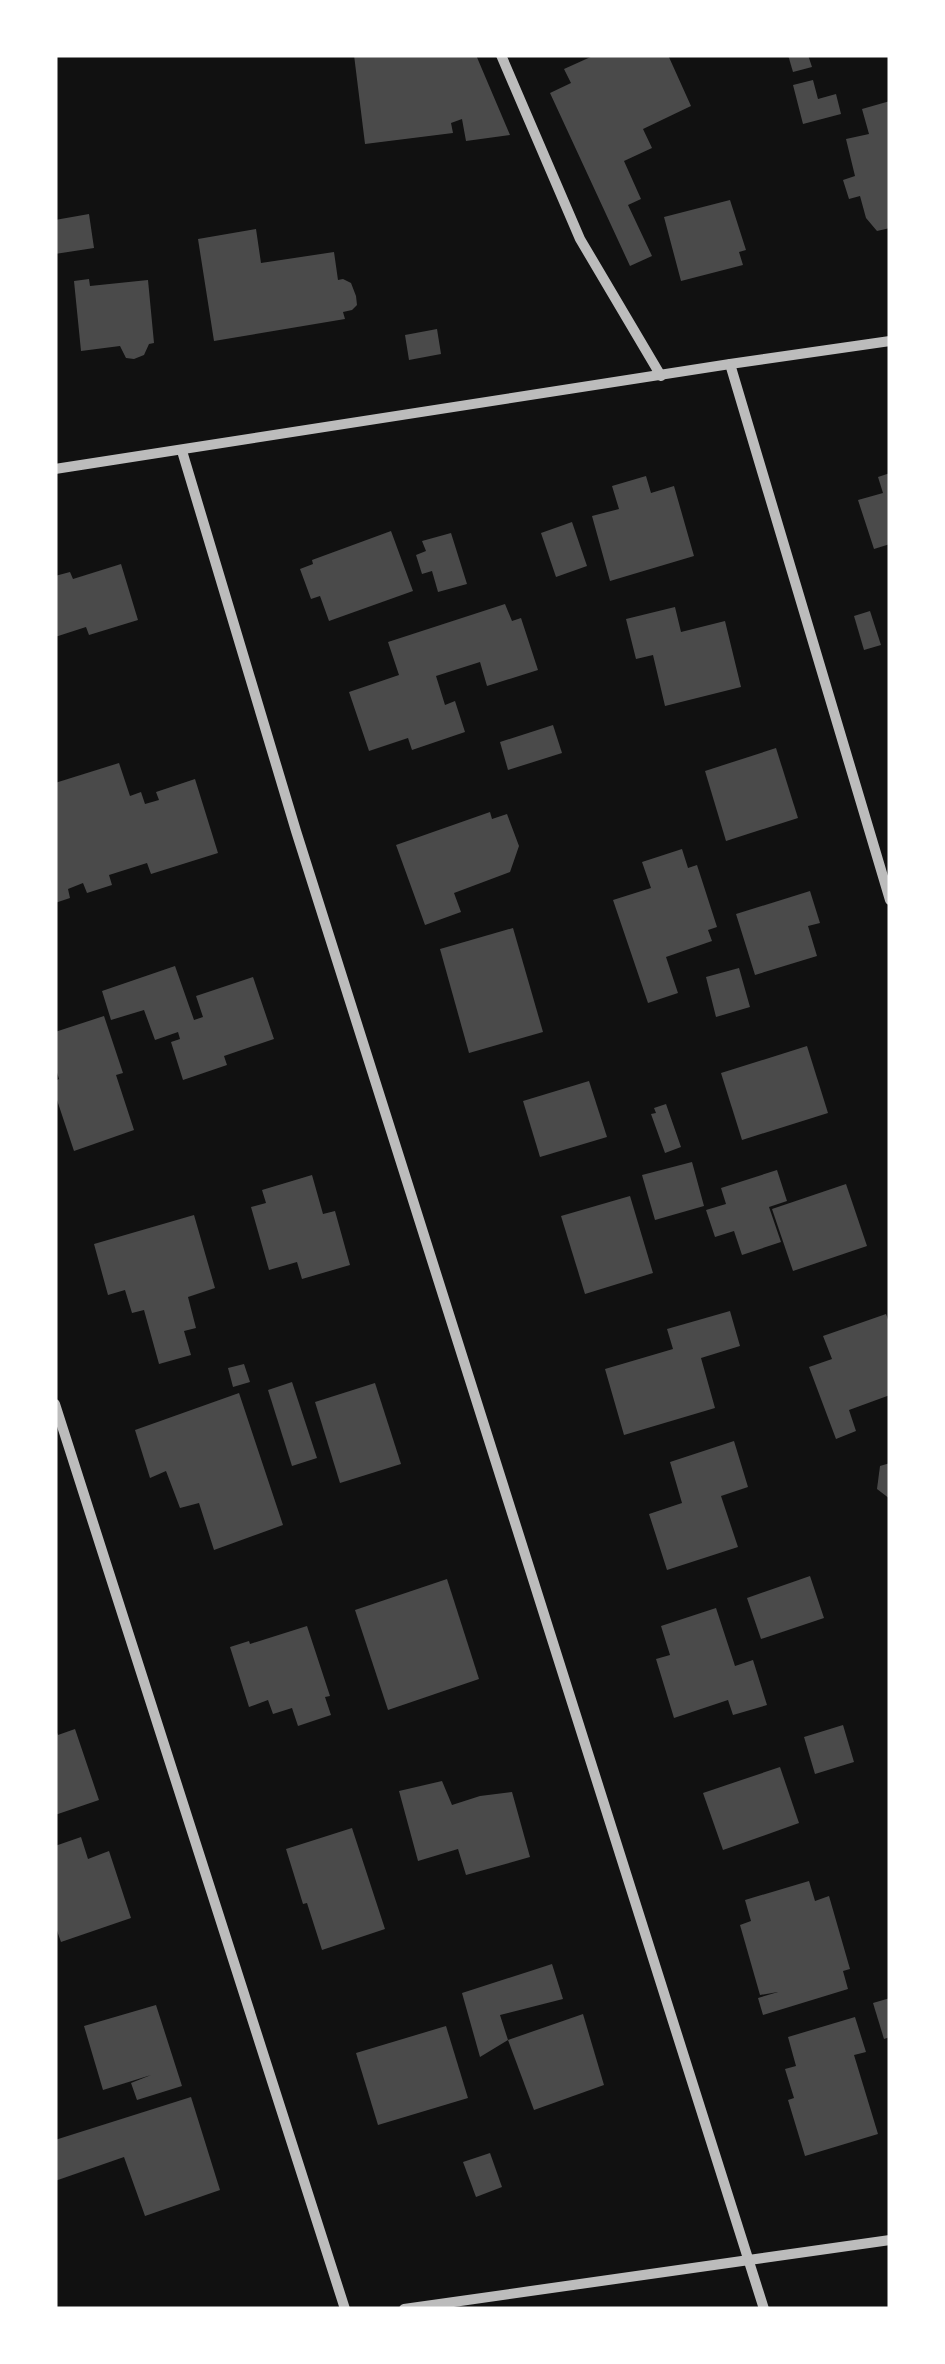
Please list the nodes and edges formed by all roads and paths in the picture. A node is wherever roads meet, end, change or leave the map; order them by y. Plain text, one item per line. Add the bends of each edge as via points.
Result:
1 (501, 55) edge
2 (890, 342) edge
3 (730, 364) junction
4 (661, 376) junction
5 (182, 451) junction
6 (55, 469) edge
7 (890, 900) edge
8 (55, 1404) edge
9 (890, 2240) edge
10 (749, 2262) junction
11 (345, 2309) edge
12 (404, 2309) edge
13 (764, 2309) edge

1 - 4 street via 580,238
2 - 3 street
3 - 4 street
3 - 7 street
4 - 5 street
5 - 6 street
5 - 10 street
8 - 11 street
9 - 10 street
10 - 12 street
10 - 13 street

